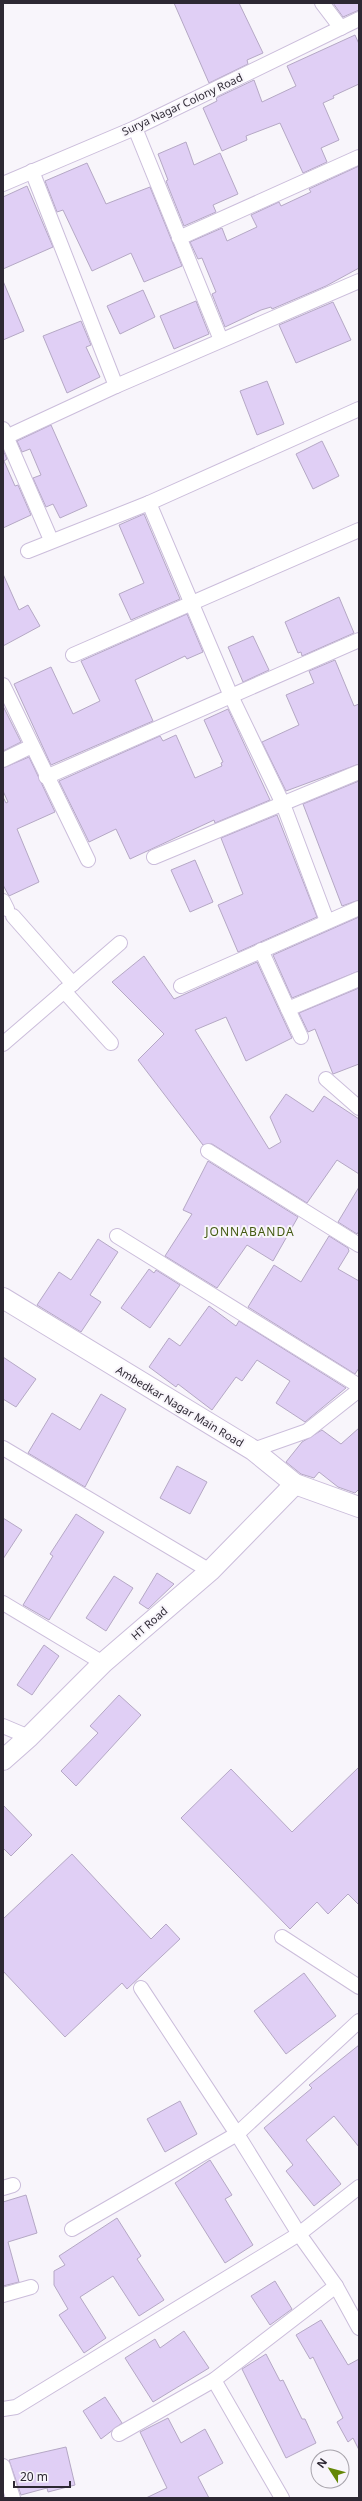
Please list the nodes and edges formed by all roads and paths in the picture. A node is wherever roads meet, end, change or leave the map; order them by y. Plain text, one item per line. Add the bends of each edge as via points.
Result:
1 (322, 3) edge
2 (359, 19) edge
3 (341, 28) junction
4 (135, 128) junction
5 (359, 157) edge
6 (32, 172) junction
7 (3, 184) edge
8 (179, 238) junction
9 (359, 281) edge
10 (221, 340) junction
11 (116, 386) junction
12 (359, 410) edge
13 (5, 433) edge
14 (149, 503) junction
15 (359, 530) edge
16 (51, 540) junction
17 (28, 551) dead end
18 (191, 603) junction
19 (359, 640) edge
20 (73, 654) dead end
21 (3, 685) edge
22 (231, 696) junction
23 (32, 746) junction
24 (3, 760) edge
25 (359, 772) edge
26 (46, 777) junction
27 (283, 804) junction
28 (154, 857) dead end
29 (88, 860) dead end
30 (359, 908) edge
31 (8, 909) edge
32 (327, 921) junction
33 (120, 943) dead end
34 (261, 950) junction
35 (359, 979) edge
36 (181, 986) dead end
37 (69, 987) junction
38 (288, 1008) junction
39 (301, 1037) dead end
40 (111, 1043) dead end
41 (3, 1044) edge
42 (326, 1079) dead end
43 (359, 1108) edge
44 (208, 1151) dead end
45 (117, 1236) dead end
46 (356, 1240) edge
47 (3, 1298) edge
48 (359, 1386) edge
49 (359, 1390) edge
50 (3, 1448) edge
51 (253, 1450) junction
52 (295, 1484) junction
53 (359, 1507) edge
54 (210, 1571) junction
55 (3, 1603) edge
56 (103, 1662) junction
57 (3, 1726) edge
58 (29, 1737) junction
59 (3, 1760) edge
60 (282, 1937) dead end
61 (359, 1987) edge
62 (141, 1988) dead end
63 (359, 2021) edge
64 (237, 2134) junction
65 (359, 2186) edge
66 (72, 2229) dead end
67 (299, 2234) junction
68 (336, 2286) junction
69 (31, 2287) dead end
70 (3, 2295) edge
71 (359, 2328) edge
72 (214, 2380) junction
73 (3, 2409) edge
74 (120, 2434) dead end
75 (3, 2466) edge
76 (13, 2498) edge
77 (282, 2498) edge

1 - 3 street
2 - 3 street, Surya Nagar Colony Road
3 - 4 street, Surya Nagar Colony Road
4 - 6 street, Surya Nagar Colony Road
4 - 8 street
5 - 8 street
6 - 7 street, Surya Nagar Colony Road
6 - 11 street
8 - 10 street
9 - 10 street
10 - 11 street
11 - 13 street
12 - 14 street
13 - 16 street
14 - 16 street
14 - 18 street
15 - 18 street
16 - 17 street
18 - 20 street
18 - 22 street
19 - 22 street
21 - 23 street
22 - 26 street
22 - 27 street
23 - 24 street
23 - 26 street
25 - 27 street
26 - 29 street
27 - 28 street
27 - 32 street
30 - 32 street
31 - 37 street
32 - 34 street
33 - 37 street
34 - 36 street
34 - 38 street
35 - 38 street
37 - 40 street
37 - 41 street
38 - 39 street
42 - 43 street
44 - 46 street
45 - 48 street
47 - 51 street, Ambedkar Nagar Main Road
49 - 51 street via 307,1431
50 - 54 street
51 - 52 street, Ambedkar Nagar Main Road
52 - 53 street, Ambedkar Nagar Main Road
52 - 54 street, HT Road
54 - 56 street, HT Road
55 - 56 street
56 - 58 street, HT Road
57 - 58 street
58 - 59 street, HT Road
60 - 61 street
62 - 64 street
63 - 64 street
64 - 66 street
64 - 67 street
65 - 67 street
67 - 68 street
67 - 73 street via 16,2407
68 - 71 street
68 - 72 street
69 - 70 street
72 - 74 street
72 - 77 street
75 - 76 street

